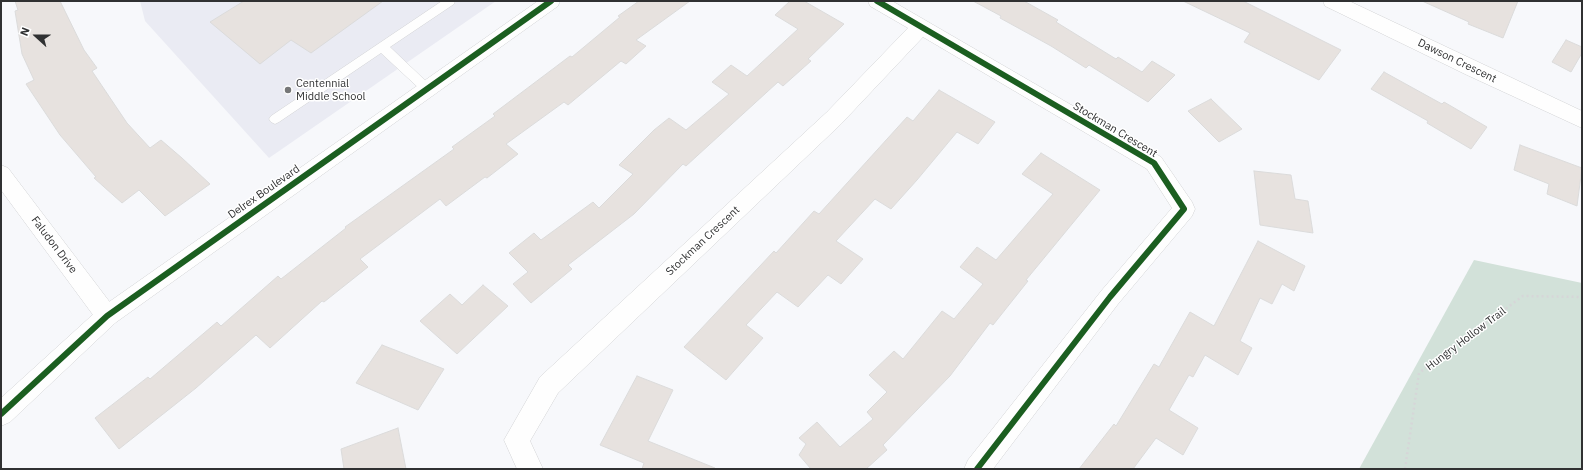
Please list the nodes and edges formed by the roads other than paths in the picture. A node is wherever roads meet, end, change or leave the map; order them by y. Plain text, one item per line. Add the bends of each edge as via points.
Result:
1 (450, 1) edge
2 (551, 1) edge
3 (877, 1) edge
4 (1332, 1) edge
5 (921, 27) junction
6 (382, 47) junction
7 (426, 89) junction
8 (275, 119) dead end
9 (1582, 120) edge
10 (1, 174) edge
11 (107, 316) junction
12 (1, 414) edge
13 (530, 469) edge
14 (977, 469) edge

1 - 6 lane
2 - 7 street, Delrex Boulevard
3 - 5 street, Stockman Crescent
4 - 9 street, Dawson Crescent
5 - 13 street, Stockman Crescent via 834,118 549,385 517,440
5 - 14 street, Stockman Crescent via 1154,163 1184,209 1110,297
6 - 7 lane
6 - 8 lane
7 - 11 street, Delrex Boulevard
10 - 11 street, Faludon Drive
11 - 12 street, Delrex Boulevard

